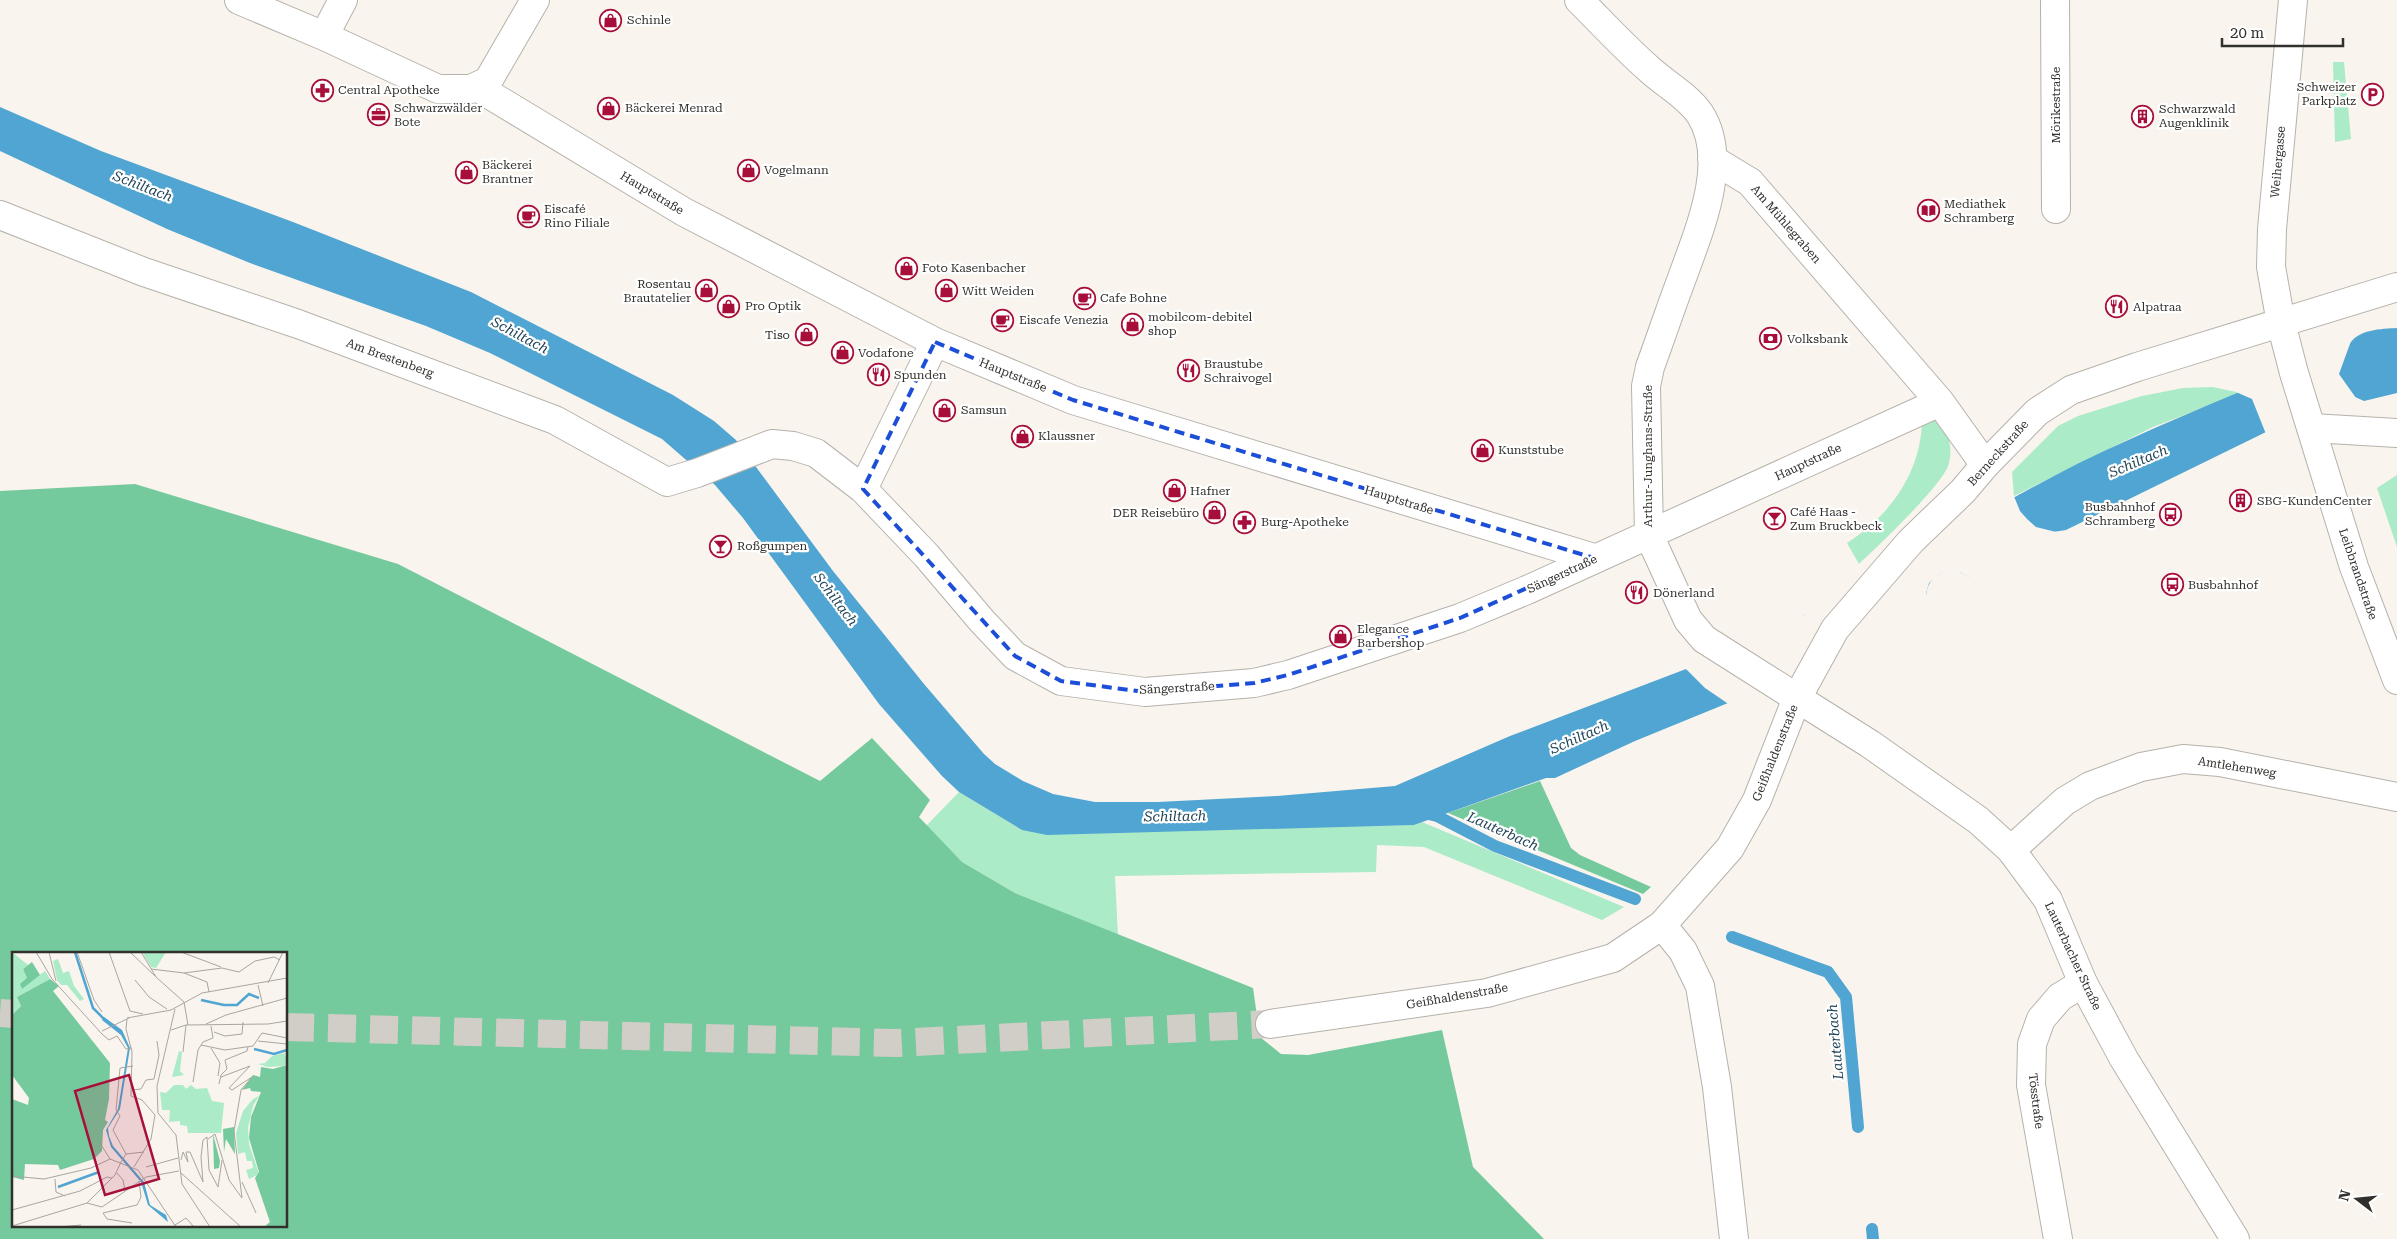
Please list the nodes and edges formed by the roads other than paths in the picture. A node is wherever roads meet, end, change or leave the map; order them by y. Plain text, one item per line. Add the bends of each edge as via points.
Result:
1 (239, 0) edge
2 (343, 0) edge
3 (535, 0) edge
4 (1579, 0) edge
5 (2056, 0) edge
6 (2293, 0) edge
7 (324, 36) junction
8 (477, 87) junction
9 (1712, 159) junction
10 (2056, 209) dead end
11 (0, 215) edge
12 (2397, 287) edge
13 (2281, 323) junction
14 (934, 342) junction
15 (1940, 402) junction
16 (2310, 423) junction
17 (2397, 432) edge
18 (772, 444) joint
19 (1985, 465) junction
20 (863, 489) junction
21 (1649, 535) junction
22 (1594, 558) junction
23 (2397, 680) edge
24 (1788, 693) junction
25 (2397, 797) edge
26 (2011, 850) junction
27 (1662, 925) junction
28 (2083, 982) junction
29 (1270, 1024) tunnel mouth
30 (1734, 1239) edge
31 (2058, 1239) edge
32 (2235, 1239) edge

1 - 7 street
2 - 7 street
3 - 8 street via 488,81
4 - 9 street via 1699,113 1710,136
5 - 10 street, Mörikestraße
6 - 13 street, Weihergasse via 2272,229 2271,267
7 - 8 street via 438,89
8 - 14 street, Hauptstraße via 684,212
9 - 15 street, Am Mühlegraben via 1750,182
9 - 21 street, Arthur-Junghans-Straße via 1705,210 1646,386
11 - 18 street, Am Brestenberg via 144,272 298,324 555,420 667,482
12 - 13 street, Berneckstraße
13 - 16 street, Leibbrandstraße
13 - 19 street, Berneckstraße via 2071,390 2037,412
14 - 20 street
14 - 22 street, Hauptstraße via 1073,400
15 - 19 street, Am Mühlegraben
15 - 21 street, Hauptstraße
16 - 17 street
16 - 23 street, Leibbrandstraße via 2354,567
18 - 20 street, Sängerstraße via 816,453
19 - 24 street, Berneckstraße via 1869,588 1835,629 1813,666
20 - 22 street, Sängerstraße via 1015,656 1061,681 1145,692 1254,683 1288,675 1460,618
21 - 22 street, Sängerstraße
21 - 24 street, Arthur-Junghans-Straße via 1688,620 1704,639
24 - 26 street, Lauterbacher Straße via 1870,744 1978,820
24 - 27 street, Geißhaldenstraße via 1757,800 1730,848
25 - 26 street, Amtlehenweg via 2220,762 2183,759 2142,767 2090,786 2065,801
26 - 28 street, Lauterbacher Straße via 2048,900
27 - 29 street, Geißhaldenstraße via 1613,958 1487,993
27 - 30 street via 1683,951 1700,986 1718,1087
28 - 31 street, Tösstraße via 2060,997 2041,1019 2032,1044 2031,1085
28 - 32 street, Lauterbacher Straße via 2124,1059

